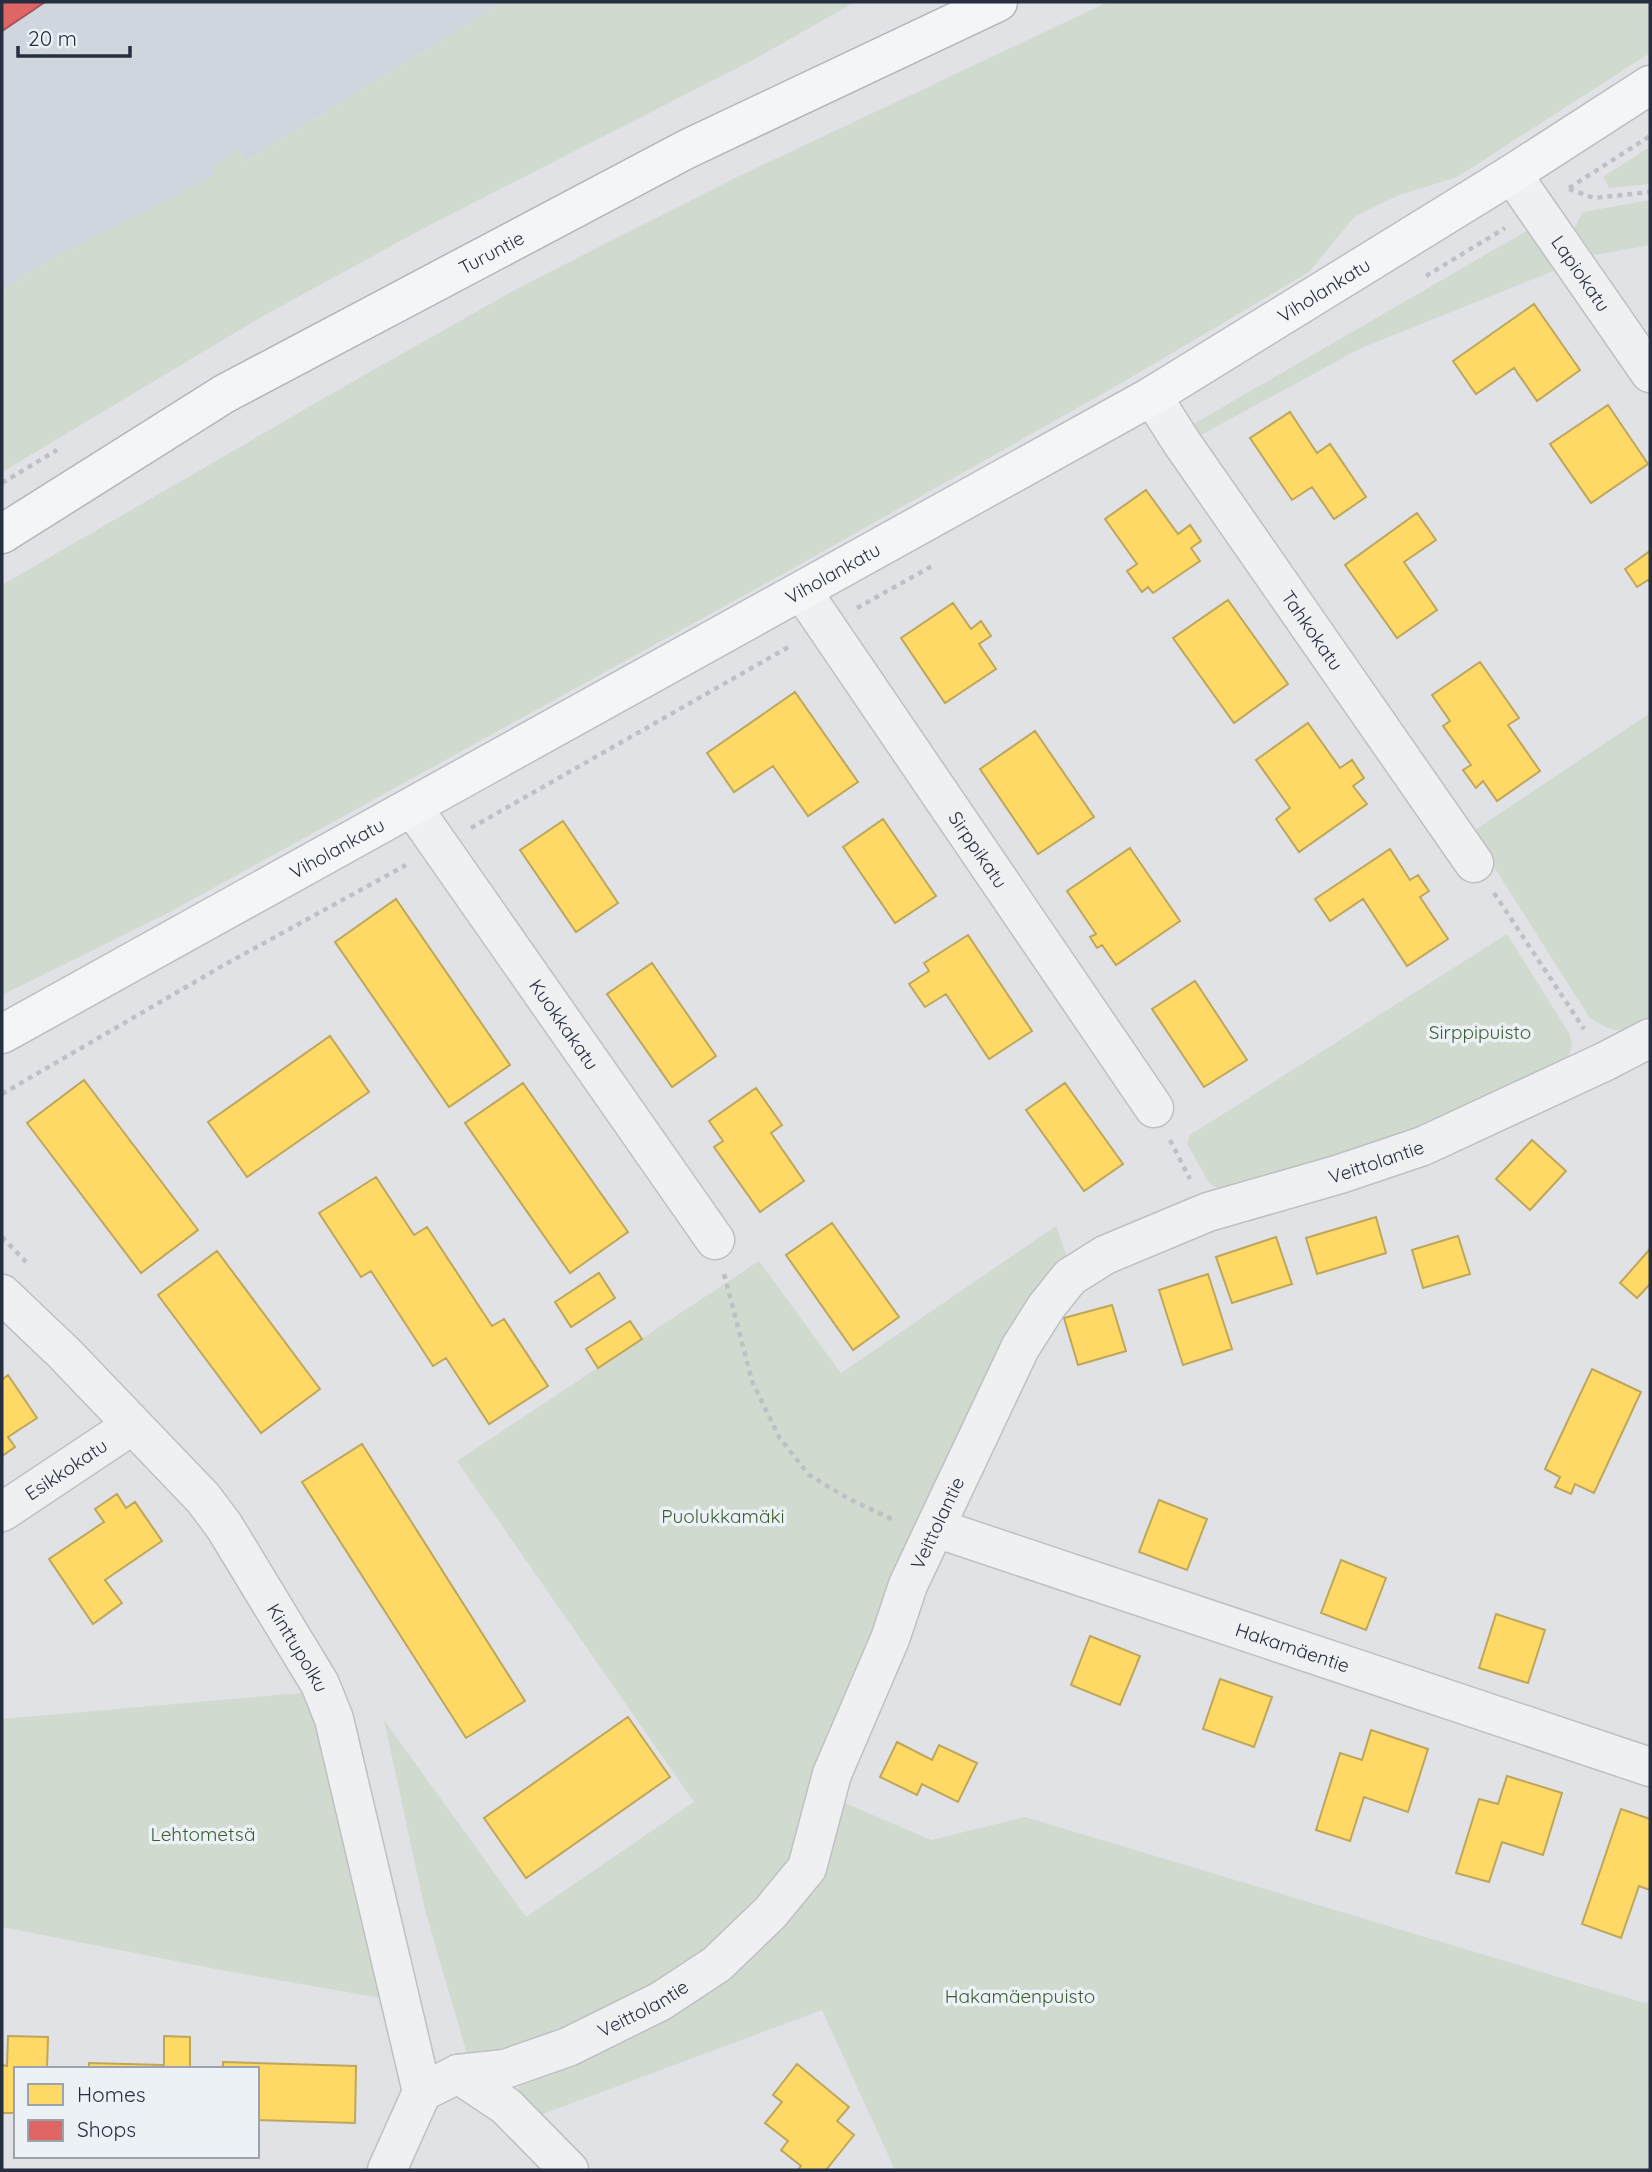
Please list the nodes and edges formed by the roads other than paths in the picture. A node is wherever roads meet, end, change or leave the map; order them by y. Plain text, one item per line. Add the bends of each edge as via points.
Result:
1 (998, 2) edge
2 (1650, 85) edge
3 (1513, 174) junction
4 (1650, 373) edge
5 (1152, 396) junction
6 (2, 534) edge
7 (802, 591) junction
8 (413, 808) junction
9 (1474, 863) road end
10 (2, 1034) edge
11 (1650, 1038) edge
12 (1154, 1108) road end
13 (715, 1240) road end
14 (2, 1294) edge
15 (131, 1426) junction
16 (2, 1511) edge
17 (935, 1531) junction
18 (1650, 1767) edge
19 (458, 2074) junction
20 (422, 2092) junction
21 (387, 2170) edge
22 (569, 2170) edge

1 - 6 main road, Turuntie via 687,149 224,394
2 - 3 main road, Viholankatu
3 - 4 street, Lapiokatu
3 - 5 main road, Viholankatu
5 - 7 main road, Viholankatu
5 - 9 street, Tahkokatu
7 - 8 main road, Viholankatu
7 - 12 street, Sirppikatu
8 - 10 main road, Viholankatu
8 - 13 street, Kuokkakatu
11 - 17 street, Veittolantie via 1423,1146 1208,1212 1105,1255 1070,1277 1020,1348
14 - 15 street, Kinttupolku
15 - 16 street, Esikkokatu
15 - 20 street, Kinttupolku via 203,1498 224,1526 320,1684 334,1719
17 - 18 street, Hakamäentie
17 - 19 street, Veittolantie via 908,1585 832,1774 807,1868 770,1913 717,1964 661,2001 568,2047 505,2069
19 - 20 street, Veittolantie
19 - 22 street via 506,2106
20 - 21 street

